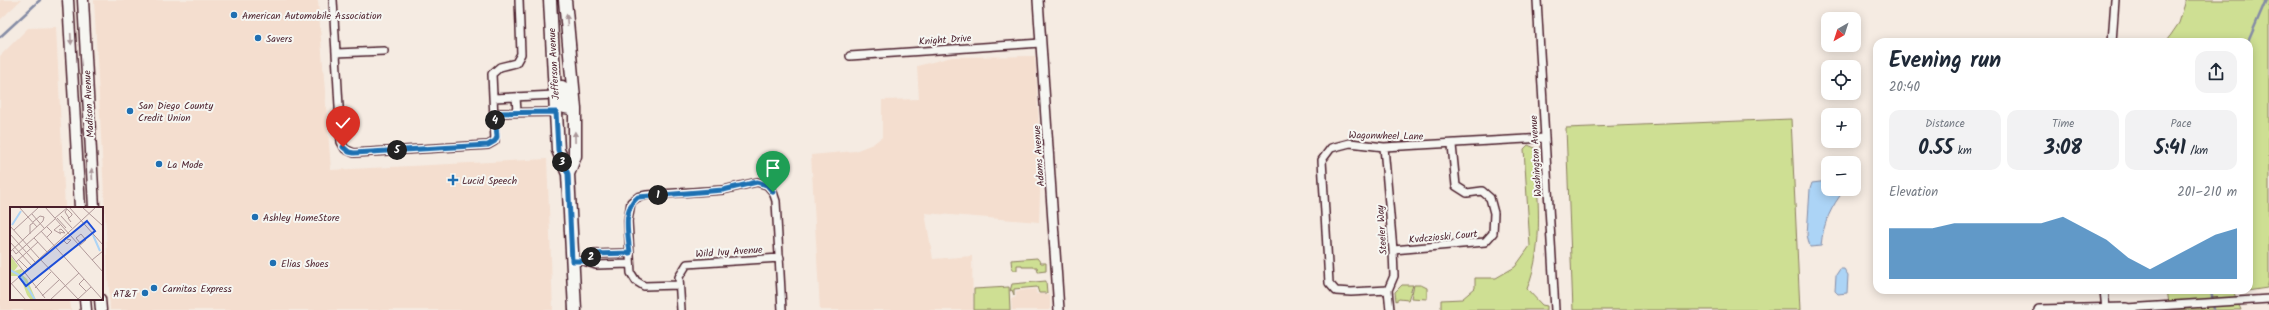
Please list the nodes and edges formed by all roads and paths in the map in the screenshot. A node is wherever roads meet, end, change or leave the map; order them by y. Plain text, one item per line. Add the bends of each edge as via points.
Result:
1 (68, 0) edge
2 (83, 0) edge
3 (333, 0) edge
4 (519, 0) edge
5 (550, 0) edge
6 (565, 0) edge
7 (1038, 0) edge
8 (1537, 0) edge
9 (2115, 0) edge
10 (2112, 38) edge
11 (1041, 43) junction
12 (384, 51) dead end
13 (336, 52) junction
14 (850, 56) dead end
15 (553, 58) junction
16 (555, 95) junction
17 (516, 97) junction
18 (494, 98) junction
19 (575, 109) junction
20 (517, 112) junction
21 (556, 112) junction
22 (495, 113) junction
23 (1544, 138) junction
24 (1452, 145) junction
25 (1384, 147) junction
26 (568, 174) junction
27 (80, 207) edge
28 (94, 207) edge
29 (1393, 250) junction
30 (630, 253) junction
31 (780, 258) junction
32 (578, 261) junction
33 (630, 264) junction
34 (679, 285) junction
35 (1388, 290) junction
36 (2104, 294) edge
37 (2269, 299) edge
38 (85, 300) edge
39 (100, 300) edge
40 (2106, 308) edge
41 (2126, 308) joint
42 (86, 310) edge
43 (101, 310) edge
44 (575, 310) edge
45 (681, 310) edge
46 (782, 310) edge
47 (1059, 310) edge
48 (1390, 310) edge
49 (1555, 310) edge
50 (2039, 310) edge

1 -> 27 main road, Madison Avenue
28 -> 2 main road, Madison Avenue
3 - 13 street
4 - 18 street via 521,54 516,63 500,67 494,72
5 - 15 main road, Jefferson Avenue
19 -> 6 main road, Jefferson Avenue
7 - 11 street, Adams Avenue
8 - 23 street, Washington Avenue
9 - 10 street
11 - 14 street, Knight Drive
11 - 47 street, Adams Avenue
12 - 13 street
13 - 22 street via 341,142 349,152 488,145 497,137
15 - 16 main road, Jefferson Avenue
15 - 19 main road via 562,74 565,106
16 - 17 street
16 - 21 main road, Jefferson Avenue
17 - 18 street
17 - 20 street
18 - 22 street
26 -> 19 main road, Jefferson Avenue via 575,156
20 - 21 street
20 - 22 street
21 - 26 main road, Jefferson Avenue via 558,150
23 - 24 street, Wagonwheel Lane
23 - 49 street, Washington Avenue
24 - 25 street, Wagonwheel Lane
24 - 29 street, Kvdczioski Court via 1456,186 1467,193 1482,191 1490,198 1494,213 1493,233 1485,242
25 - 29 street, Steeler Way
25 - 35 street, Wagonwheel Lane via 1350,143 1331,148 1322,160 1329,283 1336,291
26 - 32 main road, Jefferson Avenue
29 - 35 street, Steeler Way via 1394,276
30 - 31 street via 628,221 632,202 638,197 715,191 757,182 767,185 776,201
30 - 32 street via 594,254
30 - 33 street
31 - 34 street, Wild Ivy Avenue via 687,264 682,269
31 - 46 street
32 - 33 street via 596,265
32 - 44 main road, Jefferson Avenue
33 - 34 street via 631,273 636,281 644,286
34 - 45 street
35 - 48 street, Steeler Way
36 - 40 street
37 - 41 street
38 - 42 main road
39 - 43 main road
40 - 41 street
40 - 50 street

